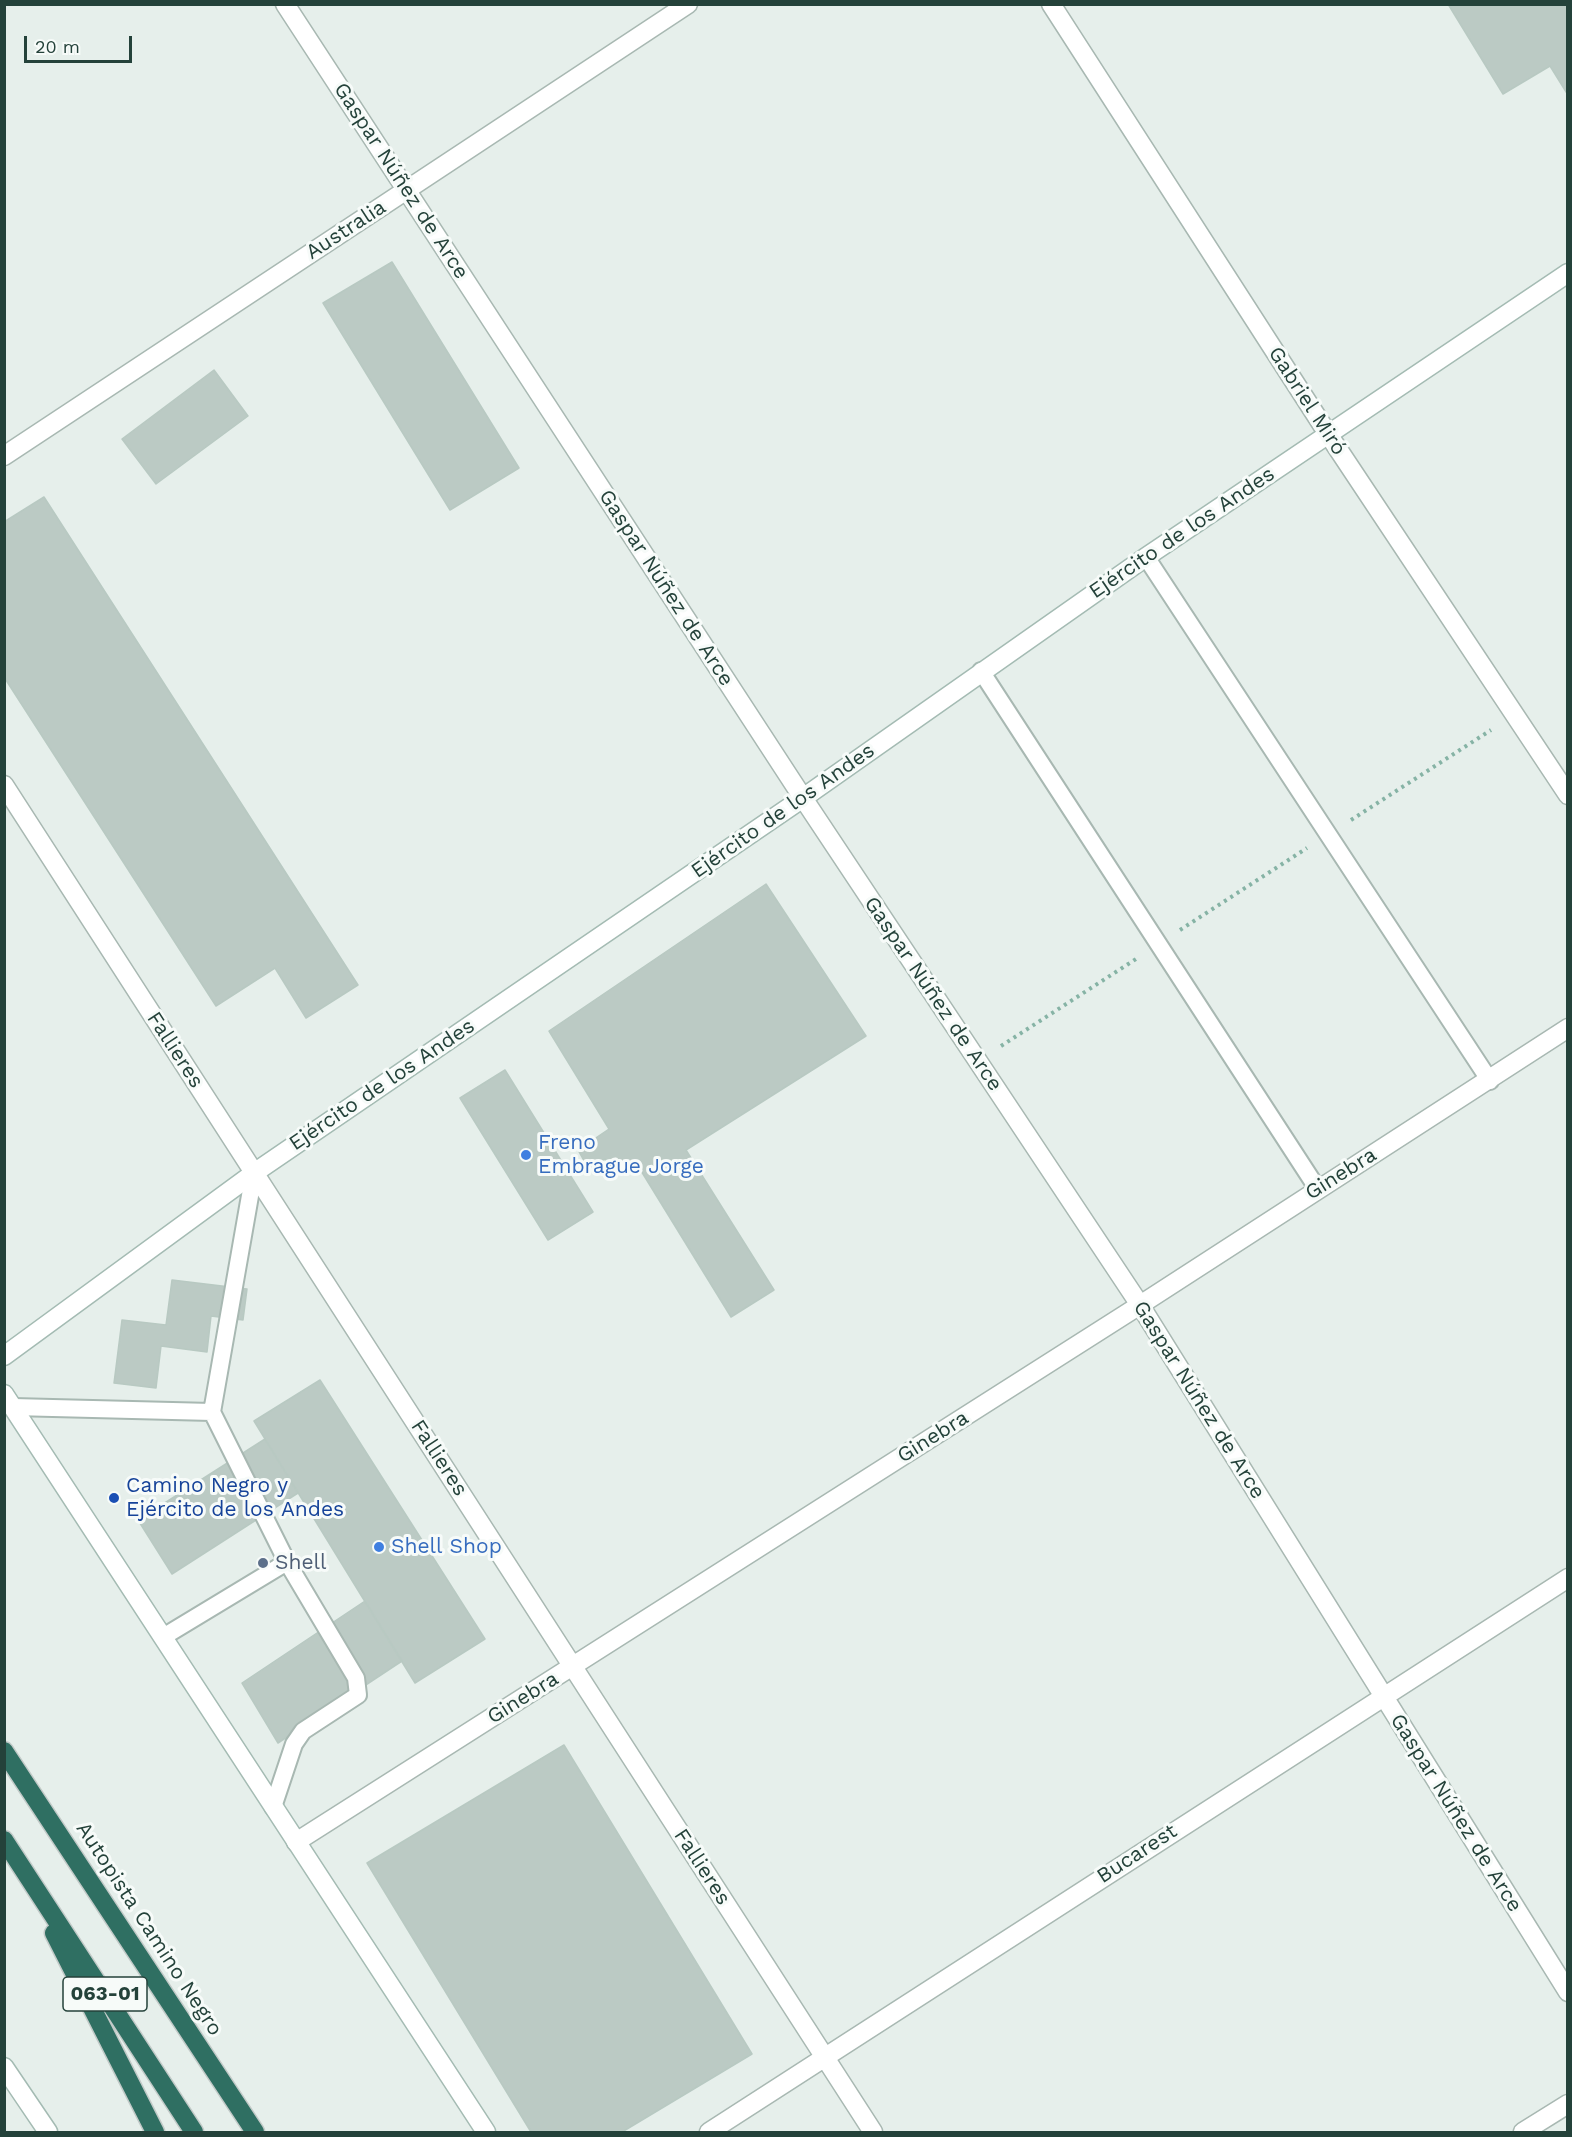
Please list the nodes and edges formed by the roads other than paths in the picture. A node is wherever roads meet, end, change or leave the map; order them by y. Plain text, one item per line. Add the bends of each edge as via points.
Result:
1 (285, 4) edge
2 (688, 4) edge
3 (1051, 4) edge
4 (407, 189) junction
5 (1568, 273) edge
6 (1328, 434) junction
7 (4, 456) edge
8 (1146, 557) junction
9 (981, 671) junction
10 (4, 785) edge
11 (1568, 795) edge
12 (803, 798) junction
13 (1568, 1028) edge
14 (1490, 1081) junction
15 (254, 1173) junction
16 (1317, 1188) junction
17 (1140, 1305) junction
18 (4, 1356) edge
19 (9, 1401) edge
20 (212, 1412) junction
21 (287, 1562) junction
22 (1568, 1578) edge
23 (162, 1637) junction
24 (574, 1666) junction
25 (1383, 1696) junction
26 (4, 1751) edge
27 (273, 1808) junction
28 (4, 1840) edge
29 (296, 1842) junction
30 (16, 1856) junction
31 (1568, 1992) edge
32 (191, 2032) junction
33 (823, 2057) junction
34 (4, 2067) edge
35 (1568, 2104) edge
36 (48, 2133) edge
37 (155, 2133) edge
38 (194, 2133) edge
39 (255, 2133) edge
40 (269, 2133) edge
41 (486, 2133) edge
42 (709, 2133) edge
43 (873, 2133) edge
44 (1522, 2133) edge

1 - 4 street, Gaspar Núñez de Arce
2 - 4 street, Australia
3 - 6 street, Gabriel Miró
4 - 7 street, Australia
4 - 12 street, Gaspar Núñez de Arce
5 - 6 street, Ejército de los Andes
6 - 8 street, Ejército de los Andes
6 - 11 street, Gabriel Miró
8 - 9 street, Ejército de los Andes
8 - 14 lane
9 - 12 street, Ejército de los Andes
9 - 16 lane
10 - 15 street, Fallieres
12 - 15 street, Ejército de los Andes
12 - 17 street, Gaspar Núñez de Arce
13 - 14 street, Ginebra
14 - 16 street, Ginebra
15 - 18 street, Ejército de los Andes
15 - 20 lane
15 - 24 street, Fallieres
16 - 17 street, Ginebra
17 - 24 street, Ginebra
17 - 25 street, Gaspar Núñez de Arce
19 - 20 lane
19 - 23 street
20 - 21 lane
21 - 23 lane
21 - 27 lane via 356,1678 358,1695 303,1731 294,1744
22 - 25 street, Bucarest
23 - 27 street
24 - 29 street, Ginebra
24 - 33 street, Fallieres
25 - 31 street, Gaspar Núñez de Arce
25 - 33 street, Bucarest
26 - 32 highway, Autopista Camino Negro / 063-01
27 - 29 street
28 - 30 highway, 063-01
29 - 41 street
30 - 37 highway
30 - 38 highway, 063-01
32 - 39 highway, Autopista Camino Negro / 063-01
32 - 40 highway
33 - 42 street, Bucarest
33 - 43 street, Fallieres
34 - 36 street
35 - 44 street

